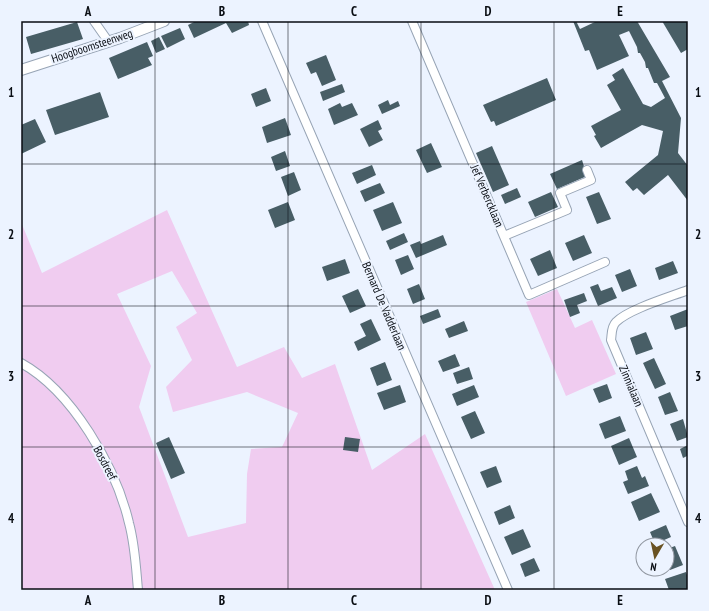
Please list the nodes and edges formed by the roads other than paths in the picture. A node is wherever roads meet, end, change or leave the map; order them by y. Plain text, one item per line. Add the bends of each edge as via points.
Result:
1 (94, 21) edge
2 (164, 21) edge
3 (262, 21) edge
4 (412, 21) edge
5 (108, 42) junction
6 (21, 70) edge
7 (587, 170) dead end
8 (504, 236) junction
9 (605, 262) dead end
10 (688, 290) edge
11 (21, 363) edge
12 (688, 522) edge
13 (138, 590) edge
14 (508, 590) edge

1 - 5 street
2 - 5 street, Hoogboomsteenweg
3 - 14 street, Bernard De Vadderlaan
4 - 8 street, Jef Verbercklaan
5 - 6 street, Hoogboomsteenweg
7 - 8 street via 591,180 560,193 567,210
8 - 9 street, Jef Verbercklaan via 529,295
10 - 12 street, Zinnialaan via 615,323 611,340
11 - 13 street, Bosdreef via 49,384 67,403 112,472 130,524

